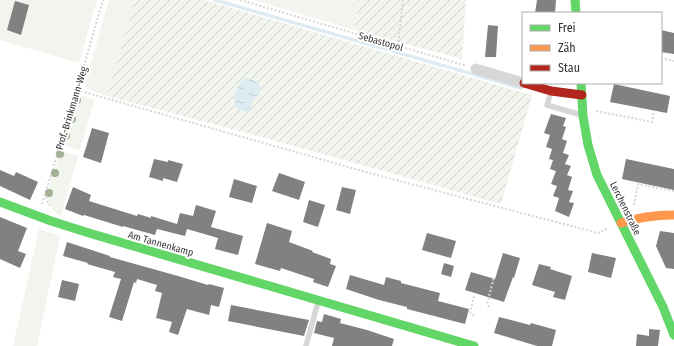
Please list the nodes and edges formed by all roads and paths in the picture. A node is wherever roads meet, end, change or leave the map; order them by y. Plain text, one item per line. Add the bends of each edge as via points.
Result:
1 (103, 0) edge
2 (240, 0) edge
3 (403, 0) edge
4 (575, 0) edge
5 (576, 12) edge
6 (398, 46) junction
7 (662, 58) edge
8 (674, 61) edge
9 (476, 68) joint
10 (522, 82) edge
11 (528, 84) edge
12 (581, 84) edge
13 (77, 90) junction
14 (552, 91) junction
15 (582, 95) junction
16 (654, 111) dead end
17 (583, 112) junction
18 (674, 191) edge
19 (0, 202) edge
20 (674, 215) edge
21 (38, 216) junction
22 (634, 218) junction
23 (621, 223) junction
24 (494, 276) dead end
25 (474, 296) dead end
26 (318, 300) junction
27 (489, 307) dead end
28 (474, 316) dead end
29 (674, 335) edge
30 (306, 346) edge
31 (474, 346) edge

1 - 13 path, Prof.-Brinkmann-Weg
2 - 6 path, Sebastopol
3 - 6 path
4 - 5 street
6 - 9 path, Sebastopol
7 - 8 path
9 - 10 street
11 - 14 street
12 - 15 street, Lerchenstraße
13 - 21 path, Prof.-Brinkmann-Weg
13 - 23 path via 373,174 598,233
14 - 15 street
14 - 17 lane via 547,105
15 - 17 street, Lerchenstraße
16 - 17 path via 652,122
17 - 23 street, Lerchenstraße via 588,145 597,175
18 - 22 path via 638,184
19 - 21 street, Am Tannenkamp
20 - 22 street
21 - 26 street, Am Tannenkamp via 51,222
22 - 23 street
23 - 29 street, Lerchenstraße via 663,307
24 - 27 path via 487,304
25 - 28 path via 470,312
26 - 30 lane
26 - 31 street, Am Tannenkamp

